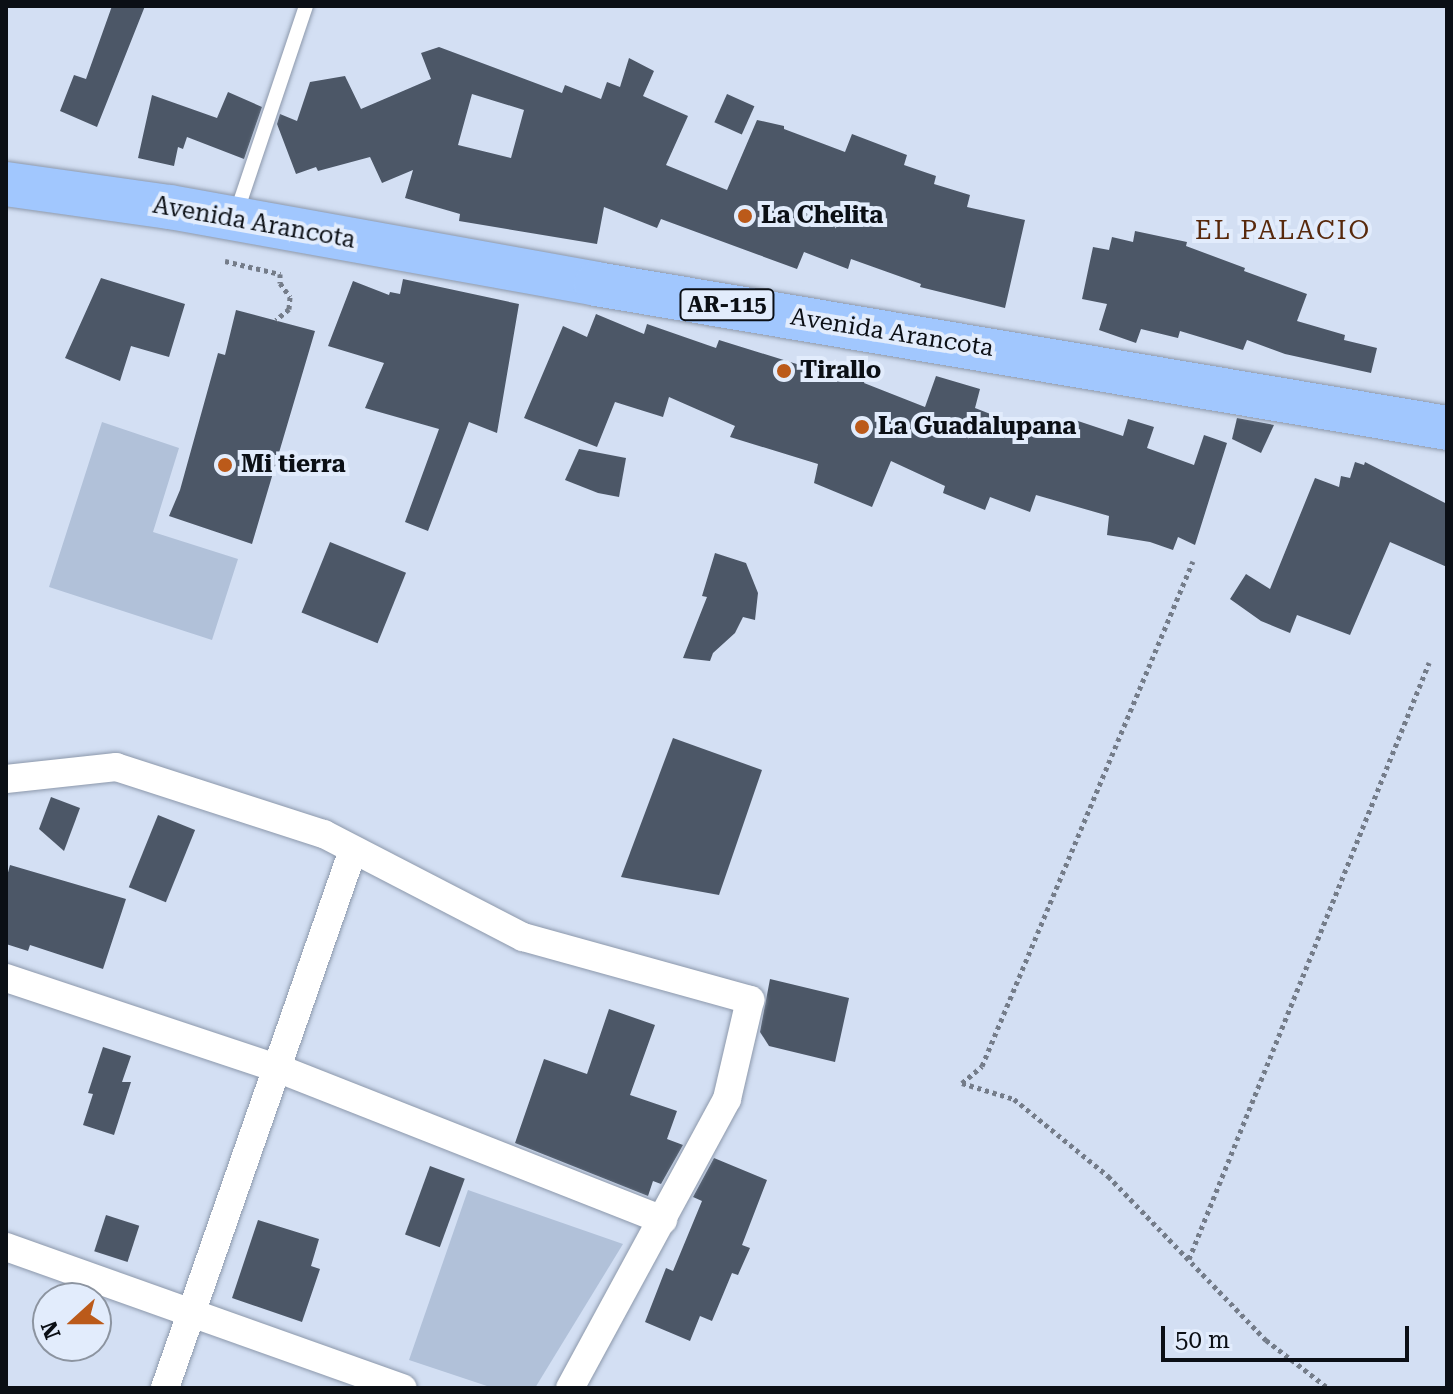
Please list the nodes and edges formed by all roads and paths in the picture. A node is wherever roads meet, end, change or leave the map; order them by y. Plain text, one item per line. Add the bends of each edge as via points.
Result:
1 (306, 6) edge
2 (6, 184) edge
3 (235, 218) junction
4 (225, 261) dead end
5 (276, 320) dead end
6 (1447, 428) edge
7 (1193, 561) dead end
8 (1429, 663) dead end
9 (6, 779) edge
10 (353, 850) junction
11 (6, 978) edge
12 (277, 1068) junction
13 (663, 1220) junction
14 (6, 1247) edge
15 (1189, 1259) junction
16 (192, 1311) junction
17 (165, 1388) edge
18 (403, 1388) edge
19 (570, 1388) edge
20 (1328, 1388) edge

1 - 3 lane
2 - 3 main road, Avenida Arancota / AR-115
3 - 6 main road, Avenida Arancota / AR-115
4 - 5 path via 280,274 289,309
7 - 15 path via 982,1066 962,1083 1014,1099 1108,1176
8 - 15 path
9 - 10 street via 116,767 324,834
10 - 12 street
10 - 13 street via 523,937 750,1000 727,1099
11 - 12 street
12 - 13 street
12 - 16 street
13 - 19 street
14 - 16 street
15 - 20 path via 1266,1340
16 - 17 street
16 - 18 street

